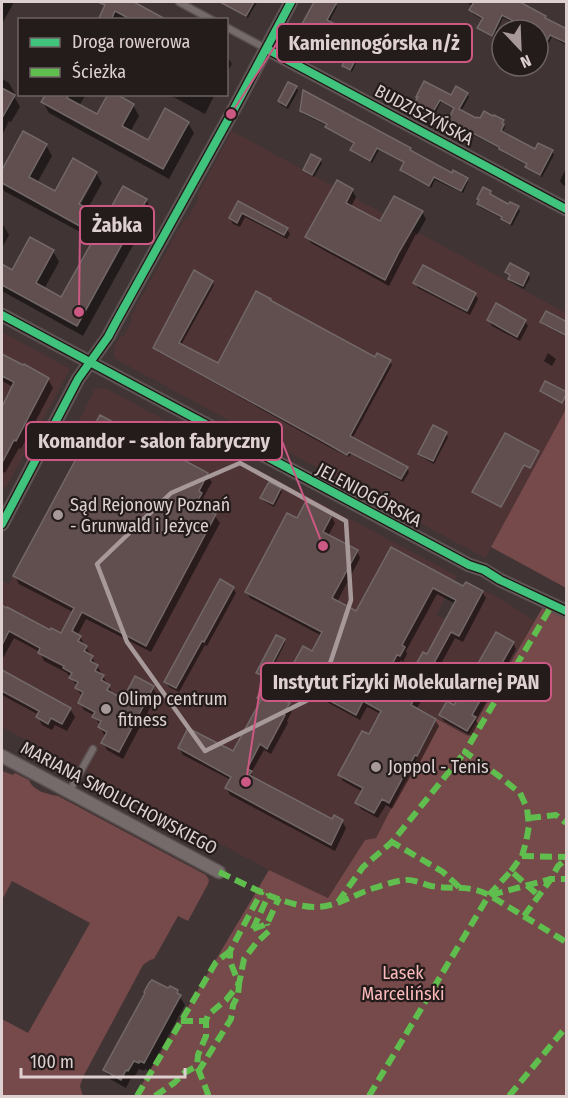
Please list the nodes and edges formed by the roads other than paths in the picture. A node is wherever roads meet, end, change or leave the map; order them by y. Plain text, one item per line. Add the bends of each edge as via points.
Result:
1 (179, 2) edge
2 (197, 2) edge
3 (291, 2) edge
4 (193, 9) junction
5 (209, 18) edge
6 (228, 28) edge
7 (267, 49) junction
8 (567, 209) edge
9 (2, 315) edge
10 (90, 363) junction
11 (2, 524) edge
12 (567, 611) edge
13 (93, 748) dead end
14 (2, 756) edge
15 (69, 792) junction
16 (219, 872) dead end

1 - 4 lane
2 - 4 lane
3 - 7 street
4 - 5 lane
6 - 7 lane, BUDZISZYŃSKA
7 - 8 street, BUDZISZYŃSKA
7 - 10 street
9 - 10 street, JELENIOGÓRSKA
10 - 11 street
10 - 12 street, JELENIOGÓRSKA via 469,565
13 - 15 lane
14 - 15 street, MARIANA SMOLUCHOWSKIEGO
15 - 16 street, MARIANA SMOLUCHOWSKIEGO

